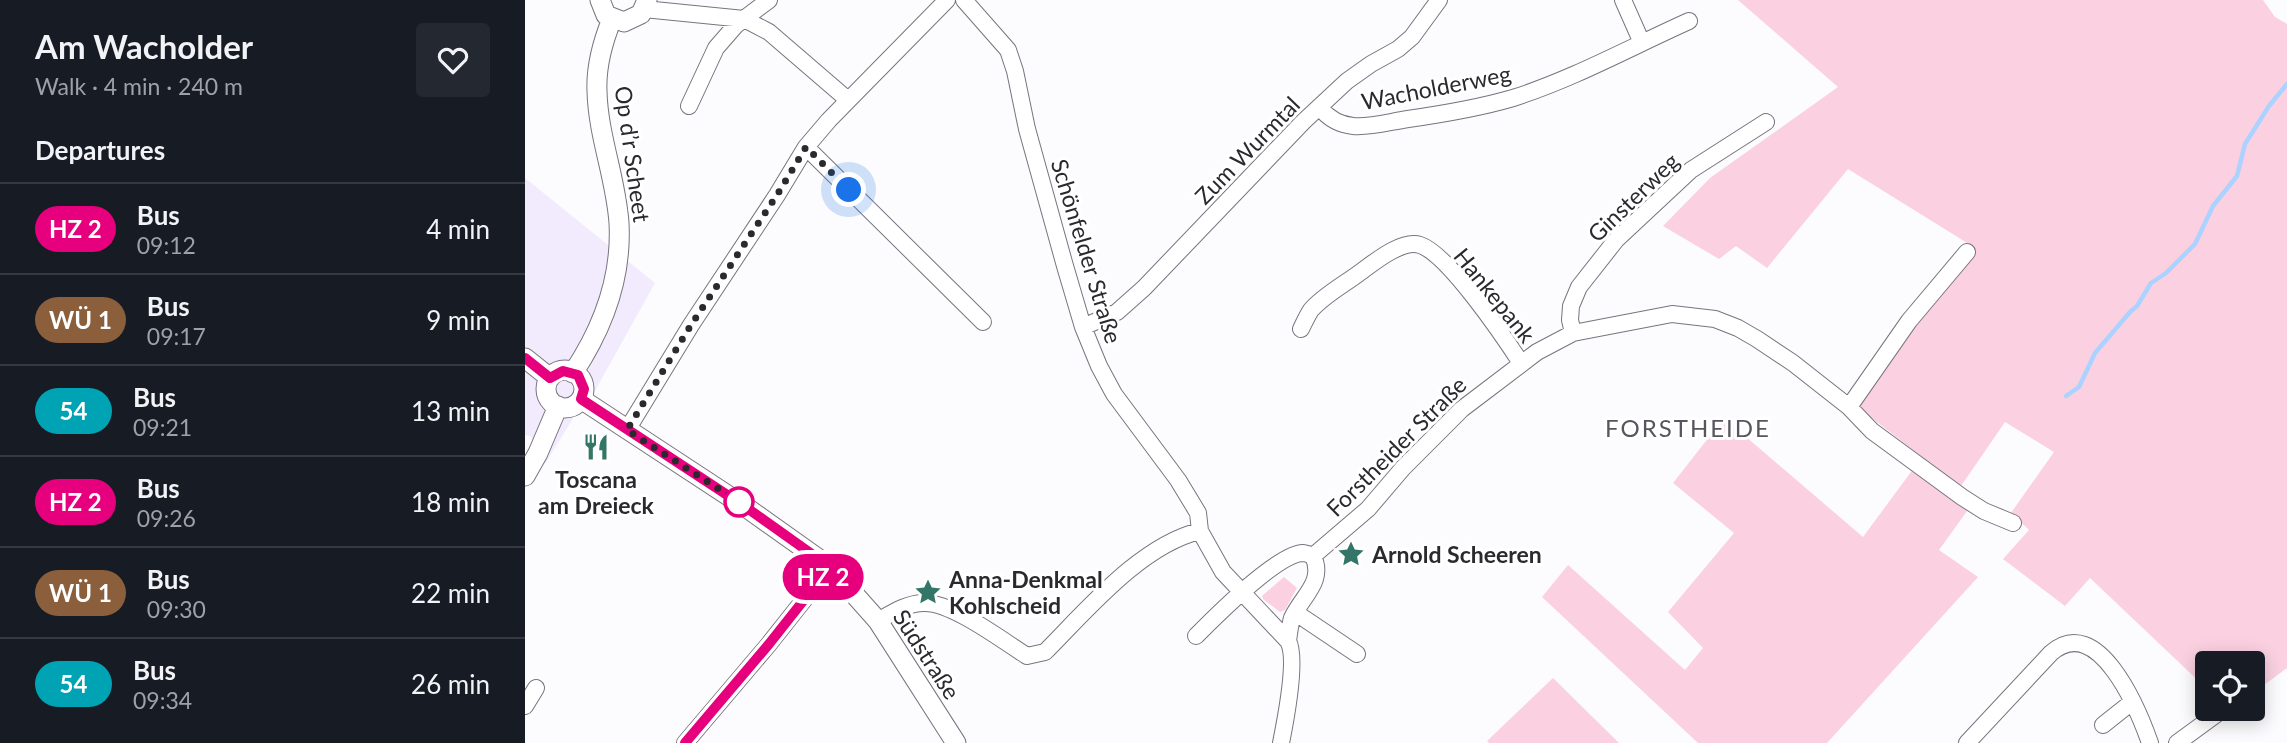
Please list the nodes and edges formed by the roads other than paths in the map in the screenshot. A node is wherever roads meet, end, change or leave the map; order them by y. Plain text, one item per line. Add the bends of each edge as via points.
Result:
1 (600, 0) edge
2 (769, 0) edge
3 (947, 0) edge
4 (964, 0) edge
5 (1439, 0) edge
6 (1623, 0) edge
7 (645, 5) edge
8 (612, 19) junction
9 (744, 19) junction
10 (1689, 21) dead end
11 (1641, 43) junction
12 (848, 100) junction
13 (689, 106) dead end
14 (1320, 107) junction
15 (1766, 122) dead end
16 (806, 147) junction
17 (1968, 252) dead end
18 (983, 322) dead end
19 (1083, 327) junction
20 (1301, 329) dead end
21 (1573, 333) junction
22 (525, 358) edge
23 (1521, 363) junction
24 (573, 373) junction
25 (550, 378) junction
26 (581, 399) junction
27 (558, 406) junction
28 (1849, 407) junction
29 (627, 430) junction
30 (525, 477) edge
31 (2013, 523) dead end
32 (1200, 531) junction
33 (1313, 556) junction
34 (830, 567) junction
35 (1240, 593) junction
36 (1296, 613) junction
37 (878, 621) junction
38 (1196, 636) dead end
39 (1288, 641) junction
40 (1357, 654) dead end
41 (536, 688) dead end
42 (2132, 702) junction
43 (525, 706) edge
44 (2207, 721) edge
45 (2103, 725) dead end
46 (685, 743) edge
47 (956, 743) edge
48 (1280, 743) edge
49 (1967, 743) edge
50 (2150, 743) edge
51 (2176, 743) edge

1 - 8 street
2 - 9 street
3 - 12 street
4 - 19 street, Schönfelder Straße via 1008,50
5 - 14 street, Zum Wurmtal via 1412,37 1347,81
6 - 11 street
7 - 8 street via 630,21
7 - 9 street
8 - 24 street, Op d’r Scheet via 596,89 619,221 618,256 605,316
9 - 12 street via 769,32
9 - 13 street via 716,48
10 - 11 street, Wacholderweg
11 - 14 street, Wacholderweg via 1550,84 1477,107 1347,127 1334,122
12 - 16 street
14 - 19 street, Zum Wurmtal via 1144,288 1118,312
15 - 21 street, Ginsterweg via 1691,170 1616,240 1579,287 1571,306
16 - 18 street
16 - 29 street
17 - 28 street via 1901,331
19 - 32 street, Schönfelder Straße via 1114,394 1198,513
20 - 23 street, Hankepank via 1311,310 1366,268 1389,252 1420,245 1468,289
21 - 23 street, Forstheider Straße
21 - 28 street, Forstheider Straße via 1672,314 1715,319 1775,351
22 - 25 street
23 - 33 street, Forstheider Straße via 1462,409 1368,509
24 - 25 street via 563,371
24 - 26 street via 583,384
25 - 27 street via 547,394
26 - 27 street via 571,407
26 - 29 street, Südstraße
27 - 30 street
28 - 31 street, Forstheider Straße via 1872,431 1962,497
29 - 34 street, Südstraße
32 - 35 street, Schönfelder Straße
32 - 37 street via 1184,535 1135,565 1045,652 1027,656 945,606 924,603
33 - 35 street, Forstheider Straße via 1302,553 1292,557
33 - 36 street via 1317,572
34 - 37 street, Südstraße
34 - 46 street
35 - 38 street, Forstheider Straße
35 - 39 street, Schönfelder Straße
36 - 39 street
36 - 40 street
37 - 47 street, Südstraße
39 - 48 street via 1287,719
41 - 43 street
42 - 45 street
42 - 49 street via 2125,686 2094,649 2080,643 2062,645
42 - 50 street
44 - 51 street

